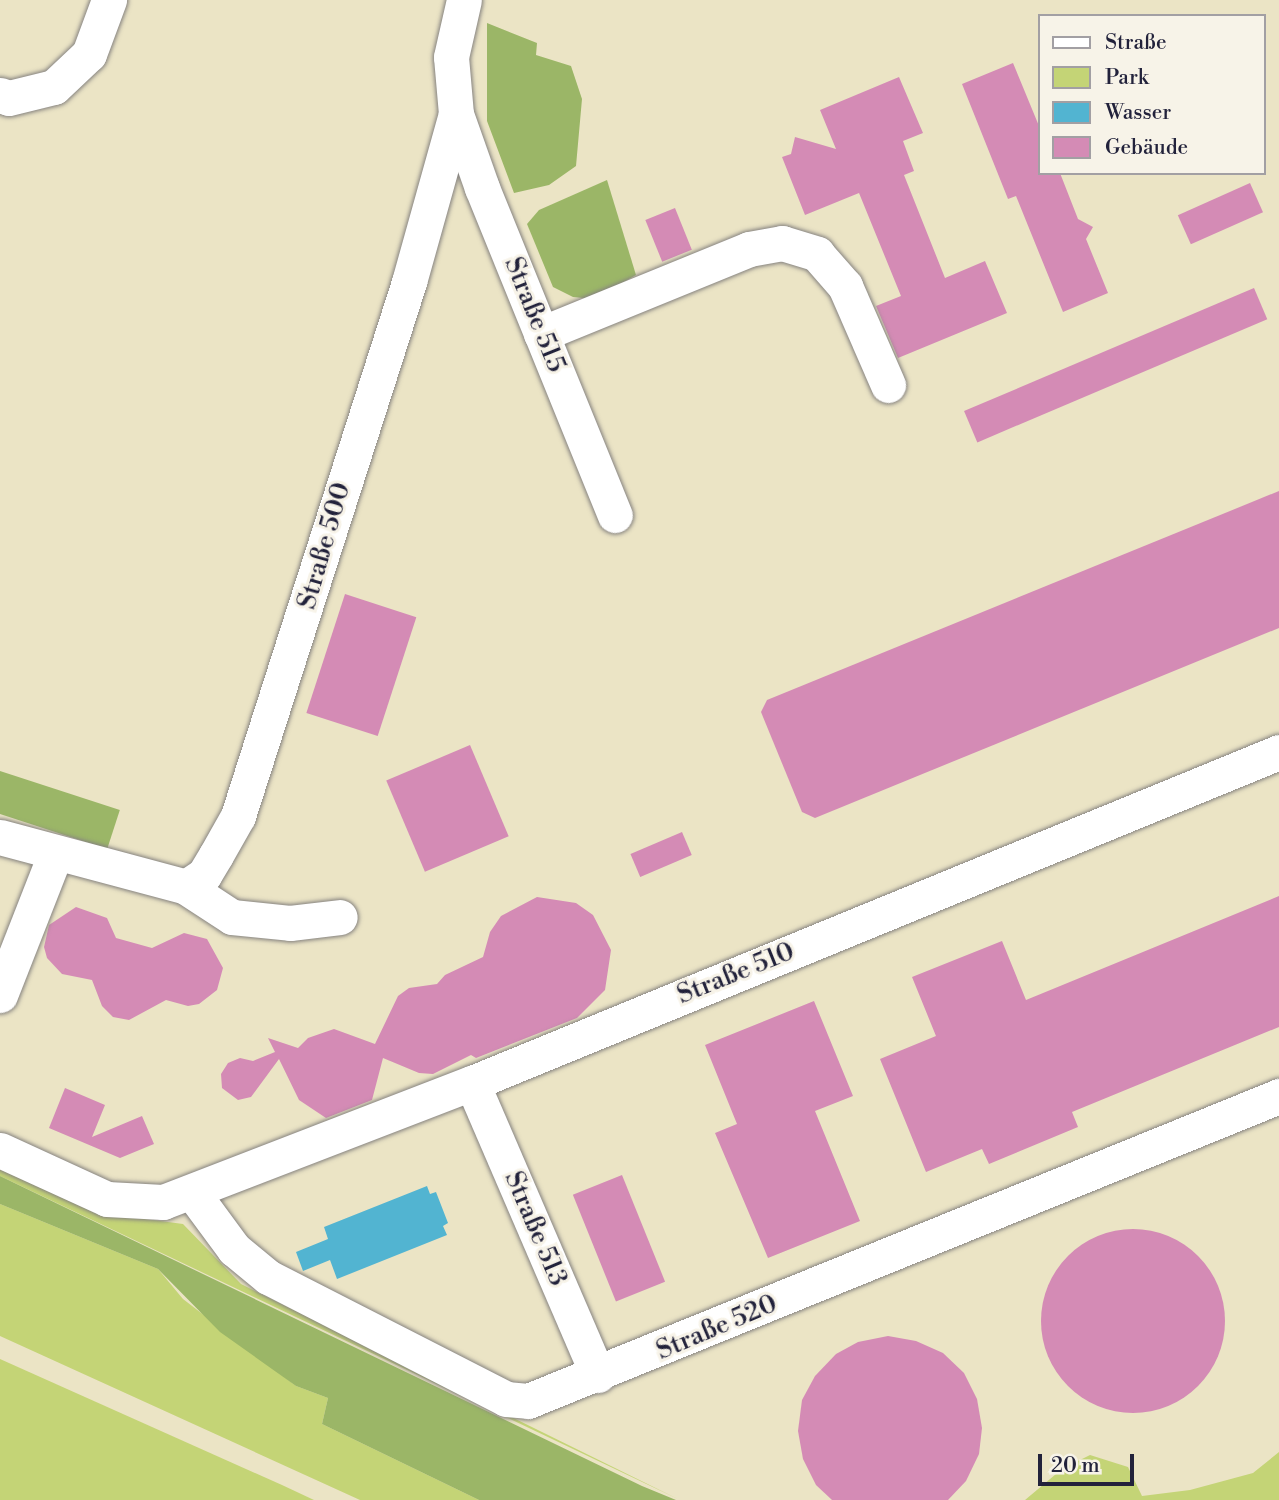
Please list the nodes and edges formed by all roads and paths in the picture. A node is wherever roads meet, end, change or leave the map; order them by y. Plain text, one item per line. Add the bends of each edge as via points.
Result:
1 (109, 0) edge
2 (464, 0) edge
3 (0, 95) edge
4 (456, 114) junction
5 (541, 334) junction
6 (888, 385) dead end
7 (615, 515) dead end
8 (1279, 752) edge
9 (0, 837) edge
10 (55, 855) junction
11 (186, 887) junction
12 (341, 917) dead end
13 (0, 995) edge
14 (472, 1083) junction
15 (1279, 1096) edge
16 (0, 1150) edge
17 (192, 1192) junction
18 (598, 1375) junction

1 - 3 street via 89,54 54,87 9,98
2 - 4 street, Straße 500 via 451,57
4 - 5 street, Straße 515
4 - 11 street, Straße 500 via 409,282 238,816 204,875
5 - 6 street via 749,249 782,243 817,254 845,286
5 - 7 street, Straße 515
8 - 14 street, Straße 510
9 - 10 street
10 - 11 street
10 - 13 street
11 - 12 street via 232,917 290,923
14 - 17 street, Straße 510
14 - 18 street, Straße 513
15 - 18 street, Straße 520
16 - 17 street, Straße 510 via 107,1199 145,1204
17 - 18 street, Straße 520 via 234,1249 268,1277 506,1399 528,1401

